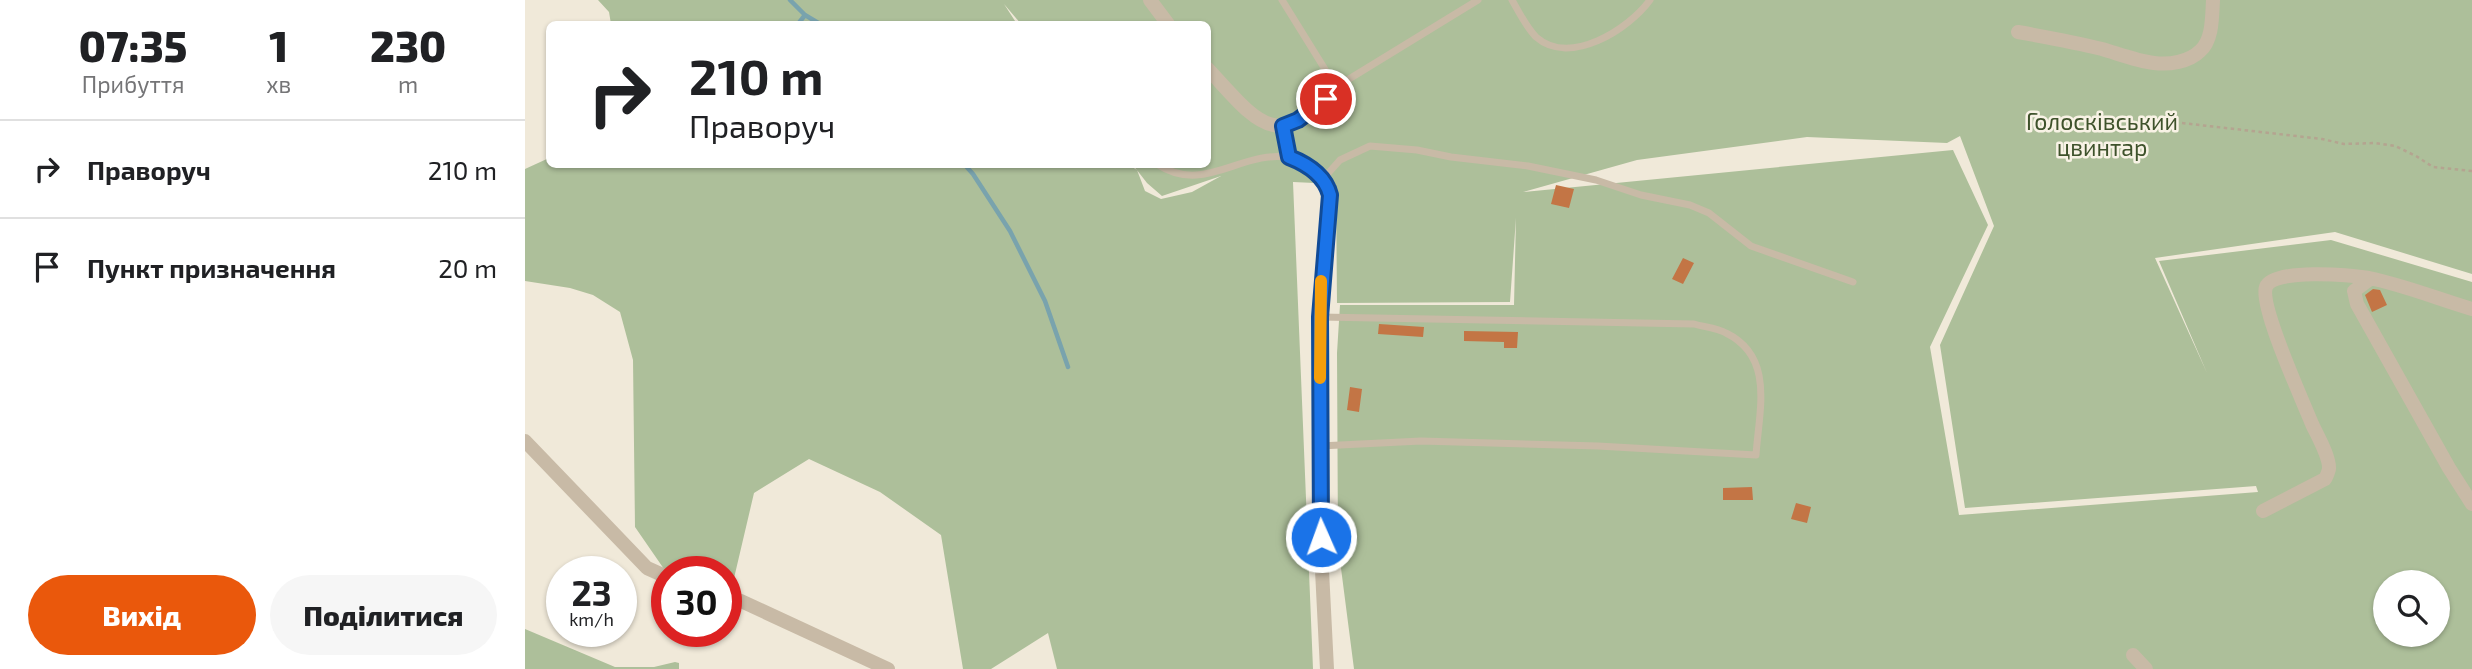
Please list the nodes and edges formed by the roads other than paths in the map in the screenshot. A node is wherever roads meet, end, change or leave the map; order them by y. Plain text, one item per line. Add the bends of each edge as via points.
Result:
1 (1282, 0) edge
2 (1478, 0) edge
3 (1513, 0) edge
4 (1650, 0) edge
5 (2213, 0) edge
6 (2018, 32) dead end
7 (1211, 72) edge
8 (1336, 87) junction
9 (1283, 126) junction
10 (1289, 157) junction
11 (1164, 168) edge
12 (1323, 179) junction
13 (2370, 279) junction
14 (1853, 282) dead end
15 (2472, 309) edge
16 (1320, 317) junction
17 (525, 441) edge
18 (1320, 446) junction
19 (2472, 504) edge
20 (2263, 511) dead end
21 (651, 570) edge
22 (742, 601) edge
23 (2133, 655) dead end
24 (888, 669) edge
25 (1327, 669) edge
26 (2146, 669) edge

1 - 8 lane
2 - 8 lane
3 - 4 lane via 1538,38 1562,46 1590,43 1616,33
5 - 6 street via 2201,51 2171,63
7 - 9 street via 1247,111 1268,125
8 - 9 street via 1315,108
9 - 10 street
10 - 11 lane via 1265,158 1193,177
10 - 12 lane
12 - 14 lane via 1340,160 1370,146 1582,177 1690,205 1709,213 1751,246
12 - 16 street via 1330,201
13 - 15 street
13 - 19 street via 2354,291 2357,304
13 - 20 street via 2284,276 2266,287 2265,301 2287,365 2329,469 2325,479
16 - 18 street
16 - 18 lane via 1694,324 1724,331 1744,343 1761,374 1756,455 1421,441
17 - 21 street
18 - 25 street
22 - 24 street
23 - 26 street

